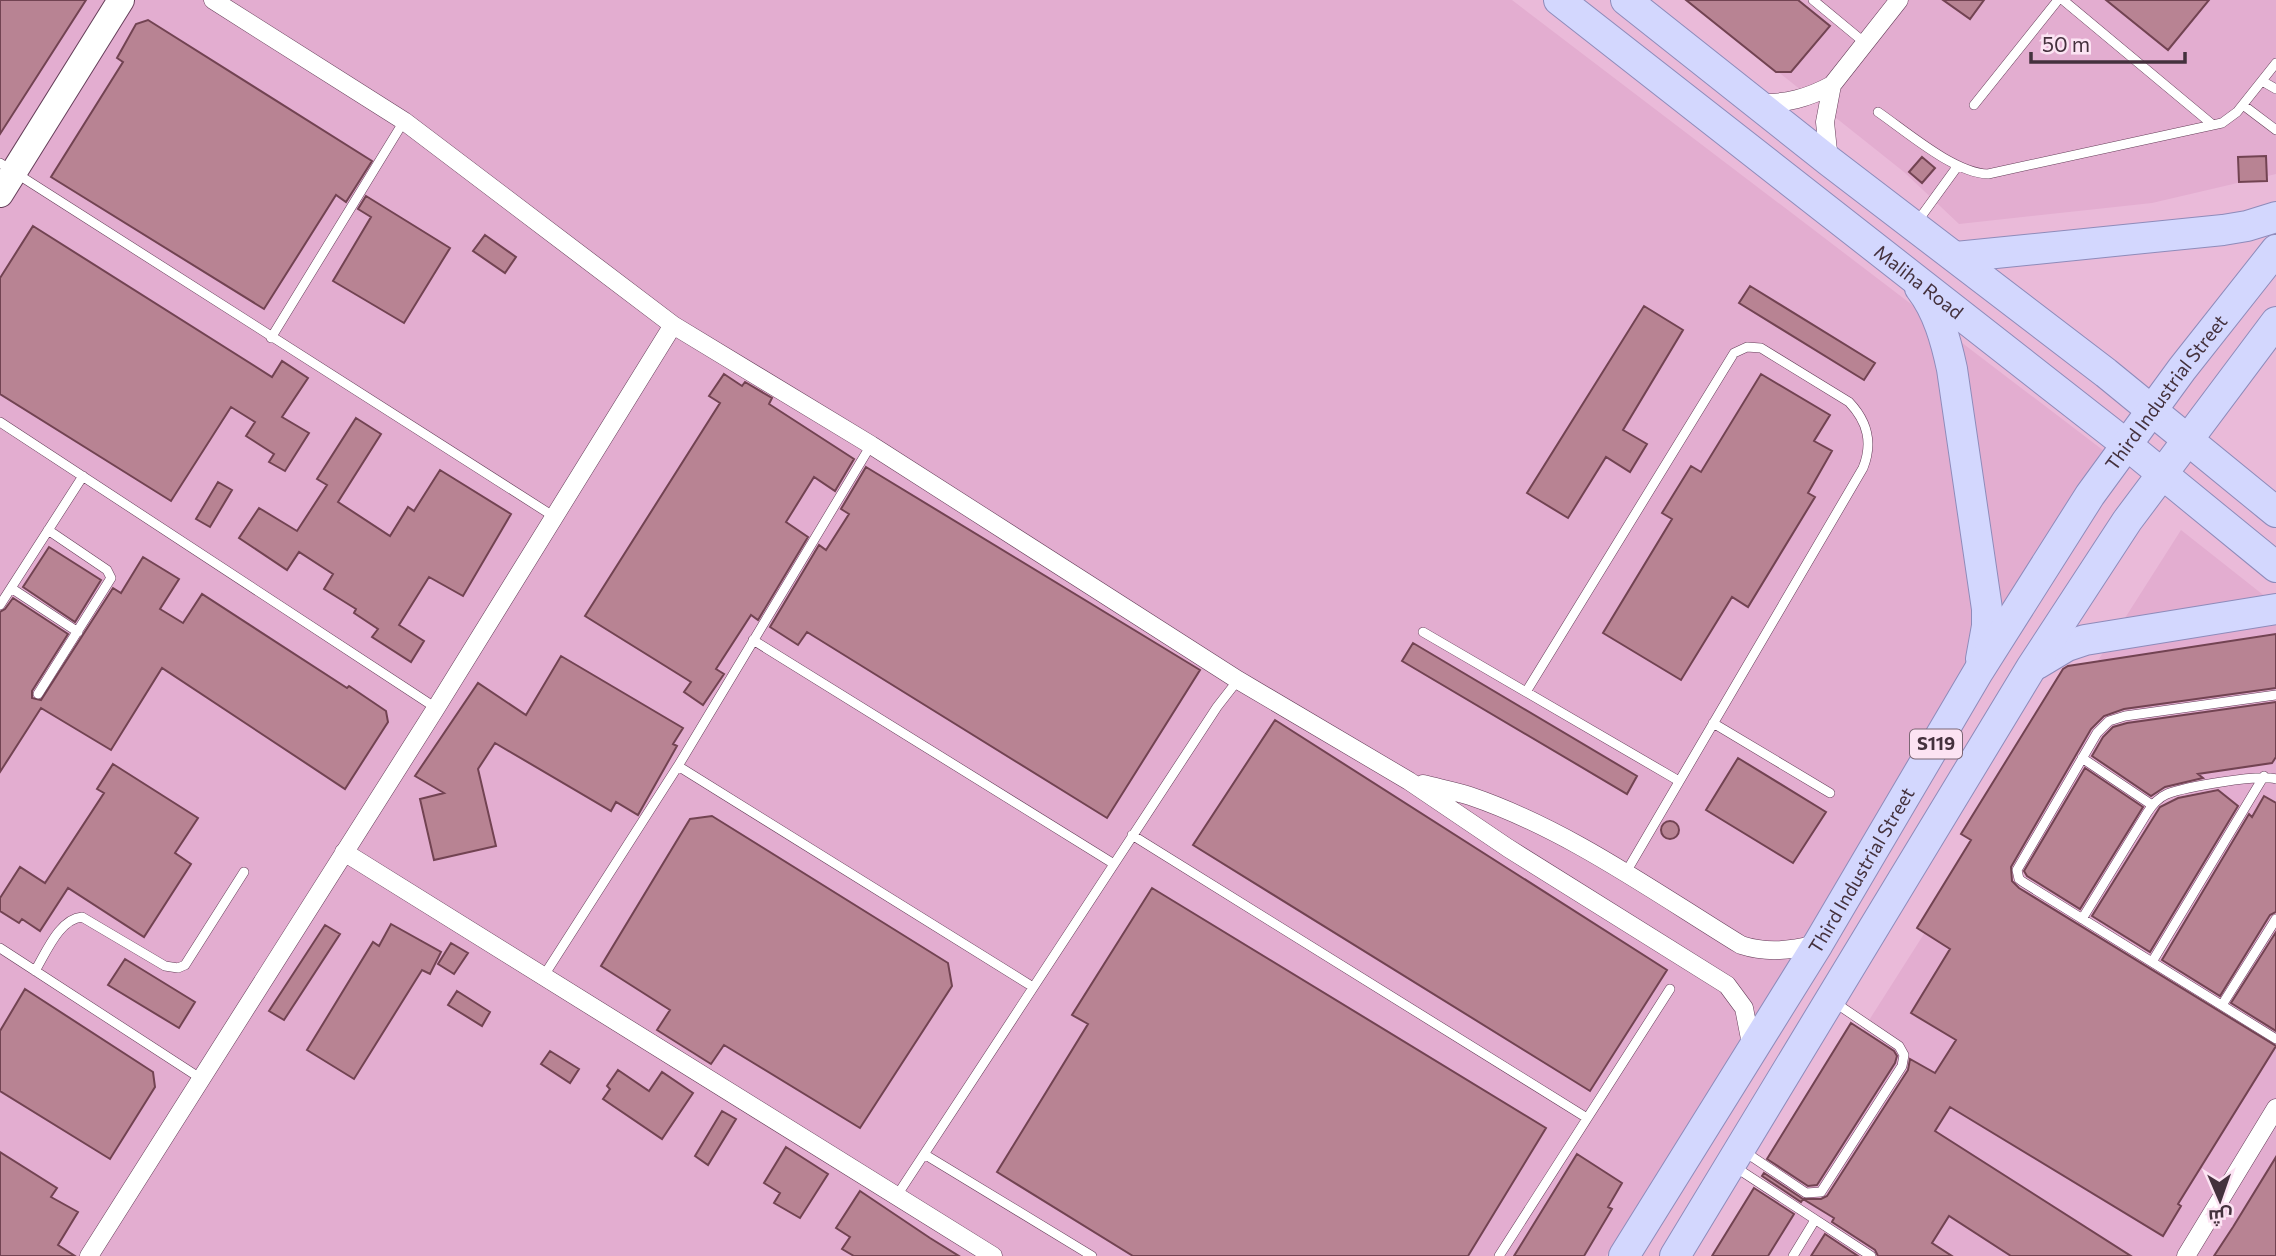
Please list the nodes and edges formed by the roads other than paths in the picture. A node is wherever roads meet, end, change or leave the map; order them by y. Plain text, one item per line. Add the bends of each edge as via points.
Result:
1 (121, 0) edge
2 (213, 0) edge
3 (1559, 0) edge
4 (1626, 0) edge
5 (1812, 0) edge
6 (1899, 0) edge
7 (2060, 0) edge
8 (1865, 43) junction
9 (2276, 63) edge
10 (2262, 81) junction
11 (1832, 85) junction
12 (2276, 89) edge
13 (1756, 103) junction
14 (1974, 105) dead end
15 (2243, 105) junction
16 (1878, 112) dead end
17 (404, 121) junction
18 (2213, 125) junction
19 (2276, 130) edge
20 (1829, 161) junction
21 (1957, 167) junction
22 (5, 177) edge
23 (2276, 217) edge
24 (1914, 226) junction
25 (2276, 250) edge
26 (1956, 257) junction
27 (1909, 274) junction
28 (2276, 322) edge
29 (673, 325) junction
30 (271, 338) junction
31 (2152, 410) junction
32 (0, 422) edge
33 (2188, 439) junction
34 (871, 445) junction
35 (2127, 445) junction
36 (2163, 474) junction
37 (83, 477) junction
38 (2276, 512) edge
39 (553, 516) junction
40 (48, 530) junction
41 (2276, 567) edge
42 (11, 588) junction
43 (0, 605) edge
44 (2276, 610) edge
45 (78, 632) junction
46 (1423, 632) dead end
47 (753, 640) junction
48 (2031, 668) junction
49 (1978, 672) junction
50 (1238, 680) junction
51 (1526, 692) junction
52 (38, 694) dead end
53 (2276, 695) edge
54 (436, 708) junction
55 (1713, 723) junction
56 (2081, 758) junction
57 (678, 765) junction
58 (2264, 776) junction
59 (2276, 779) edge
60 (1409, 781) junction
61 (1679, 781) junction
62 (1830, 793) dead end
63 (2152, 805) junction
64 (1132, 835) junction
65 (344, 852) junction
66 (1114, 864) junction
67 (244, 872) dead end
68 (1625, 874) junction
69 (2082, 919) junction
70 (2276, 919) edge
71 (1818, 944) junction
72 (0, 948) edge
73 (2152, 962) junction
74 (35, 971) junction
75 (543, 977) junction
76 (1033, 987) junction
77 (1670, 989) dead end
78 (1831, 1000) junction
79 (2222, 1005) junction
80 (2276, 1039) edge
81 (1752, 1049) junction
82 (1735, 1077) junction
83 (200, 1078) junction
84 (1587, 1118) junction
85 (2273, 1120) edge
86 (924, 1154) junction
87 (1731, 1166) junction
88 (896, 1197) junction
89 (1815, 1220) junction
90 (89, 1256) edge
91 (993, 1256) edge
92 (1092, 1256) edge
93 (1499, 1256) edge
94 (1624, 1256) edge
95 (1675, 1256) edge
96 (1793, 1256) edge
97 (1871, 1256) edge
98 (2186, 1256) edge

1 - 22 main road
2 - 17 street
3 - 27 main road, Maliha Road
4 - 13 main road
5 - 8 lane
6 - 8 street
7 - 14 lane
7 - 18 lane
8 - 11 street
9 - 10 lane
10 - 12 lane
10 - 15 lane
11 - 13 street via 1788,102
11 - 20 street via 1825,122
13 - 20 main road
15 - 18 lane via 2230,118
15 - 19 lane
16 - 21 lane
17 - 29 street
17 - 30 lane
18 - 21 lane via 1988,174
20 - 24 main road
21 - 24 lane
22 - 30 lane
23 - 26 main road via 2223,230
24 - 26 main road
25 - 31 main road, Third Industrial Street / S119
26 - 31 main road
27 - 35 main road, Maliha Road
27 - 49 main road via 1937,317 1952,369 1987,609
28 - 33 main road, S119
29 - 34 street
29 - 39 street
30 - 39 lane
31 - 33 main road
31 - 35 main road, Third Industrial Street / S119
32 - 37 lane
33 - 36 main road, S119
33 - 38 main road
34 - 47 lane
34 - 50 street
35 - 36 main road, Maliha Road
35 - 49 main road, Third Industrial Street / S119
36 - 41 main road, Maliha Road
36 - 48 main road, S119
37 - 40 lane
37 - 54 lane
39 - 54 street
40 - 42 lane
40 - 45 lane via 111,575
42 - 43 lane
42 - 45 lane
44 - 48 main road via 2085,640
45 - 52 lane
46 - 51 lane
47 - 57 lane
47 - 66 lane
48 - 78 main road, S119
49 - 71 main road, Third Industrial Street / S119
50 - 60 street
50 - 64 lane
51 - 55 lane via 1729,358 1740,349 1761,348 1849,402 1864,421 1869,445 1863,468
51 - 61 lane
53 - 56 lane via 2116,718 2102,726
54 - 65 street
55 - 61 lane
55 - 62 lane
56 - 63 lane
56 - 69 lane via 2017,870 2023,882
57 - 75 lane
57 - 76 lane
58 - 59 lane
58 - 63 lane via 2168,794
58 - 73 lane
60 - 68 street via 1469,795 1540,825
60 - 81 street via 1727,985 1744,1008
61 - 68 lane
63 - 69 lane
64 - 66 lane
64 - 84 lane
65 - 75 street
65 - 83 street
66 - 76 lane
67 - 74 lane via 185,965 165,966 76,917 64,925
68 - 71 street via 1757,950 1774,952
69 - 73 lane
70 - 79 lane
71 - 81 main road, Third Industrial Street / S119
72 - 74 lane
73 - 79 lane
74 - 83 lane
75 - 88 street
76 - 86 lane
77 - 84 lane
78 - 87 main road, S119
78 - 87 lane via 1899,1046 1905,1055 1902,1066 1821,1192 1806,1193
79 - 80 lane
81 - 82 main road, Third Industrial Street / S119
82 - 87 main road via 1748,1090 1749,1102 1711,1166 1711,1175
82 - 94 main road, Third Industrial Street / S119
83 - 90 street
84 - 93 lane
85 - 98 street
86 - 88 lane
86 - 92 lane
87 - 89 lane
87 - 95 main road, S119
88 - 91 street
89 - 96 lane
89 - 97 lane

